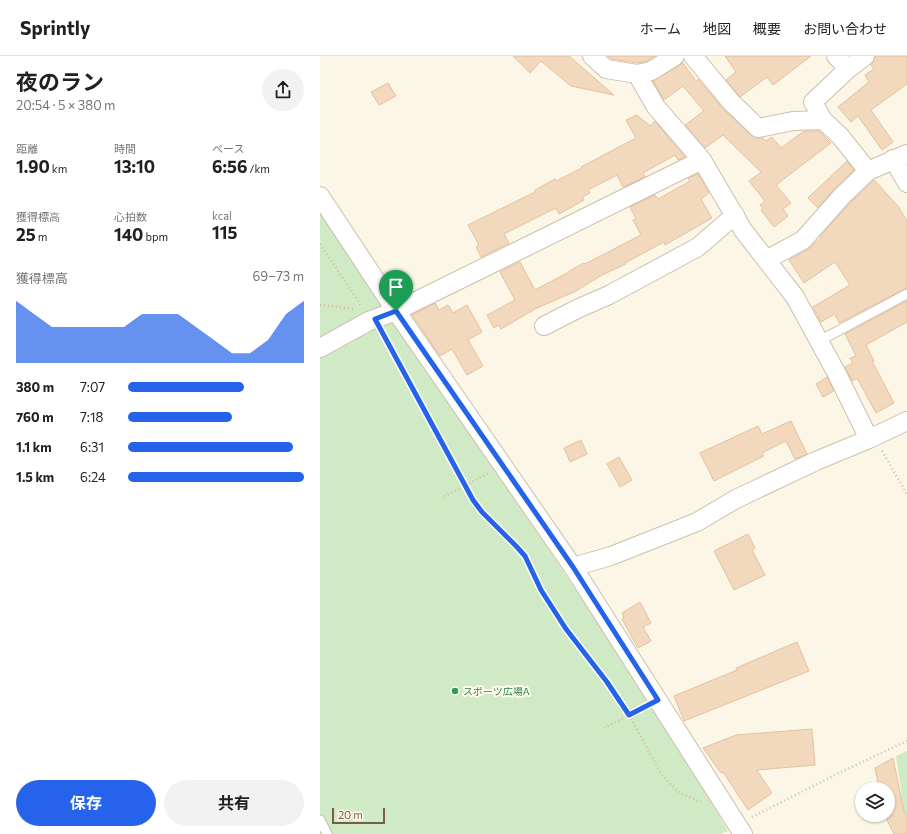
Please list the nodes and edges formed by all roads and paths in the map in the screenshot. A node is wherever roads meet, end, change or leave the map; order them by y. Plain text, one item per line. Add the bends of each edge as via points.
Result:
1 (592, 56) edge
2 (675, 56) edge
3 (693, 56) edge
4 (865, 56) edge
5 (842, 63) edge
6 (637, 74) junction
7 (823, 120) junction
8 (900, 156) edge
9 (702, 160) junction
10 (868, 171) junction
11 (907, 183) edge
12 (320, 196) edge
13 (735, 215) junction
14 (320, 244) edge
15 (766, 260) junction
16 (907, 294) edge
17 (320, 305) edge
18 (396, 311) junction
19 (375, 319) junction
20 (548, 319) dead end
21 (819, 341) junction
22 (320, 348) edge
23 (907, 421) edge
24 (871, 438) junction
25 (502, 464) junction
26 (465, 486) junction
27 (907, 494) edge
28 (444, 496) dead end
29 (573, 567) junction
30 (658, 700) junction
31 (629, 715) junction
32 (604, 728) dead end
33 (907, 741) edge
34 (727, 809) junction
35 (320, 820) edge
36 (740, 829) edge
37 (327, 834) edge

1 - 6 street via 606,69
2 - 6 street via 651,71
3 - 7 street via 731,102 758,128 793,121
4 - 5 street
5 - 7 street via 813,102
6 - 9 street via 656,107
7 - 10 street via 840,136
8 - 10 street
8 - 11 street
9 - 13 street
9 - 18 street
10 - 15 street via 803,240
12 - 18 street
13 - 15 street
13 - 20 street via 698,247 640,273 609,295
14 - 17 path via 364,310
15 - 21 street via 794,297
16 - 21 lane
18 - 19 street
18 - 25 street
19 - 22 street
19 - 26 path
21 - 24 street
23 - 24 street
24 - 27 path
24 - 29 street via 736,499 697,522 611,556
25 - 26 path
25 - 29 street
26 - 28 path
26 - 31 path via 482,512 525,556 539,586 566,629
29 - 30 street
30 - 31 path
30 - 34 street
31 - 32 path
31 - 34 path via 668,783 680,793
33 - 36 path via 839,773
34 - 36 street
35 - 37 lane

